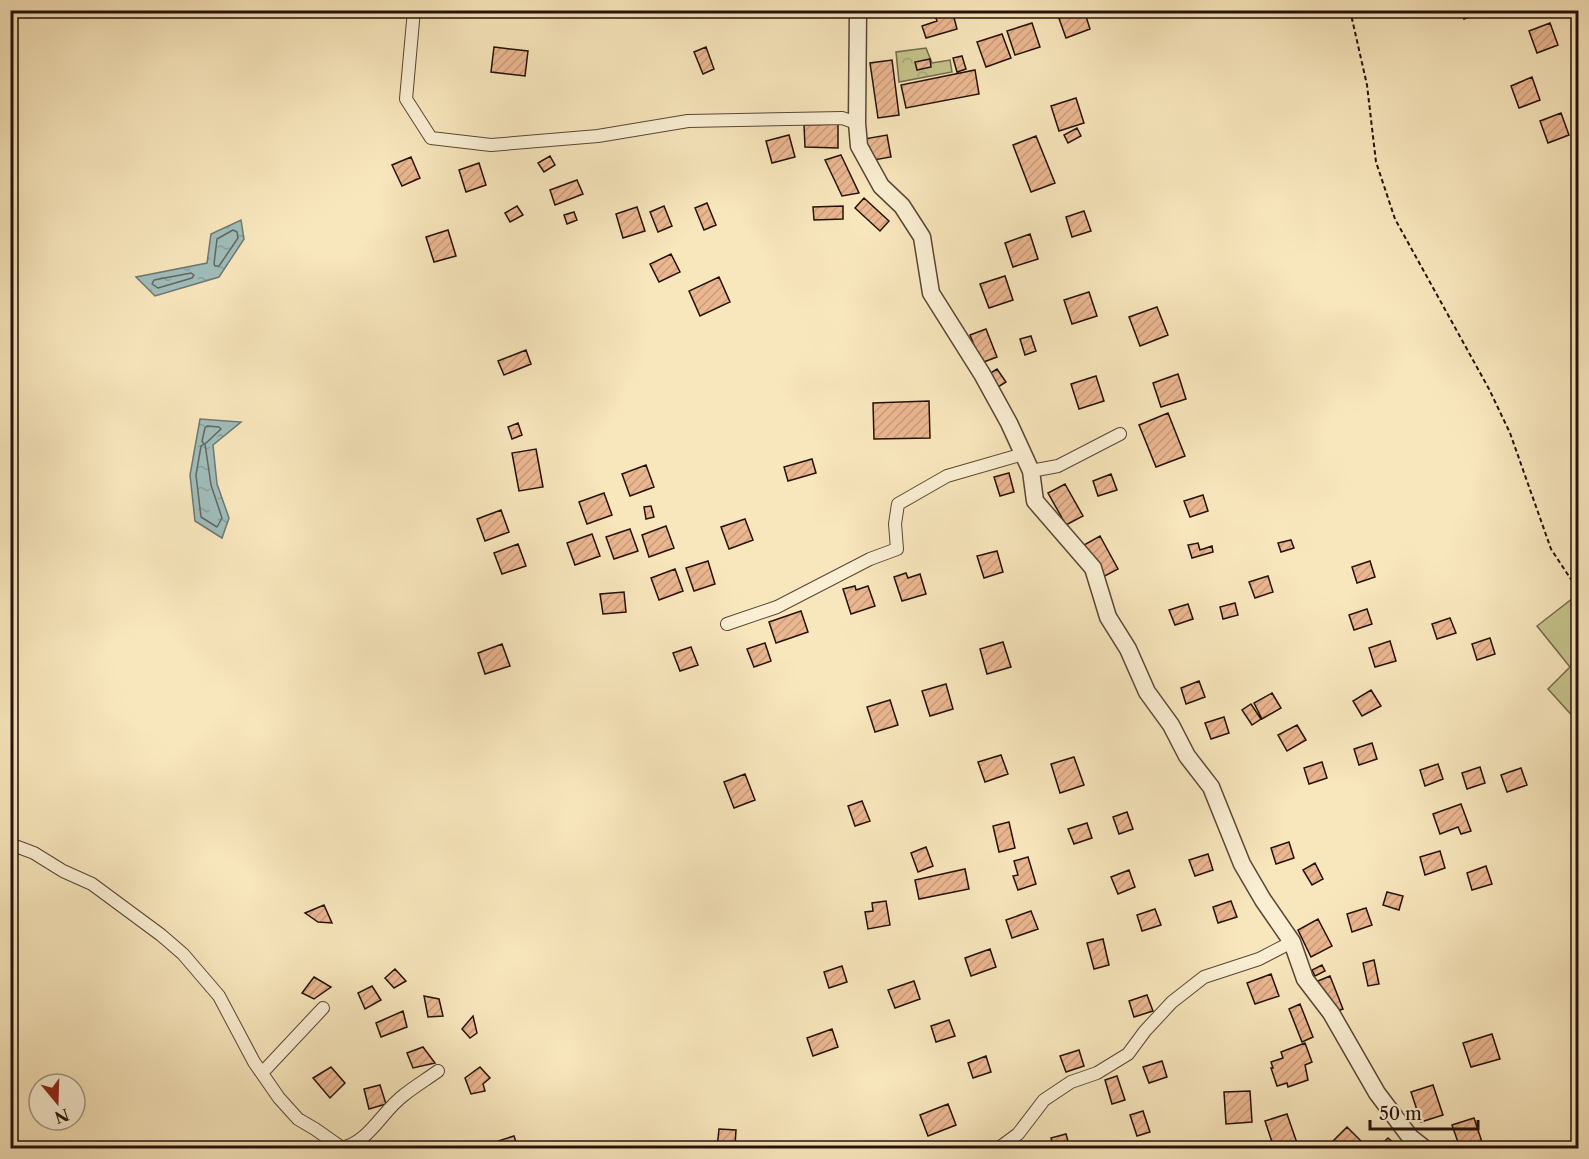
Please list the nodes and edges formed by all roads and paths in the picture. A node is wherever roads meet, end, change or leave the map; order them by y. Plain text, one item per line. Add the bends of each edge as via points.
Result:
1 (414, 10) edge
2 (858, 10) edge
3 (1350, 10) edge
4 (857, 123) junction
5 (1120, 434) dead end
6 (1023, 454) junction
7 (1031, 471) junction
8 (1578, 590) edge
9 (727, 624) dead end
10 (10, 844) edge
11 (1292, 942) junction
12 (323, 1008) dead end
13 (438, 1071) dead end
14 (262, 1073) junction
15 (341, 1148) edge
16 (999, 1149) edge
17 (1424, 1149) edge

1 - 4 street via 406,99 431,138 491,145 598,136 688,121 842,118
2 - 4 street
3 - 8 path via 1367,86 1376,162 1395,219 1489,389 1510,433 1551,549
4 - 6 street via 859,146 881,186 902,206 922,237 931,293 982,374
5 - 7 street via 1058,466
6 - 7 street
6 - 9 street via 947,476 898,504 897,549 777,607
7 - 11 street via 1035,501 1093,568 1108,617 1128,648 1148,693 1211,787 1242,864
10 - 14 street via 92,884 183,954 219,996
11 - 16 street via 1259,959 1204,976 1172,1002 1128,1054 1044,1100 1018,1134
11 - 17 street via 1305,979 1331,1013 1377,1093 1410,1137
12 - 14 street
13 - 15 street via 403,1095 362,1139
14 - 15 street via 298,1119

